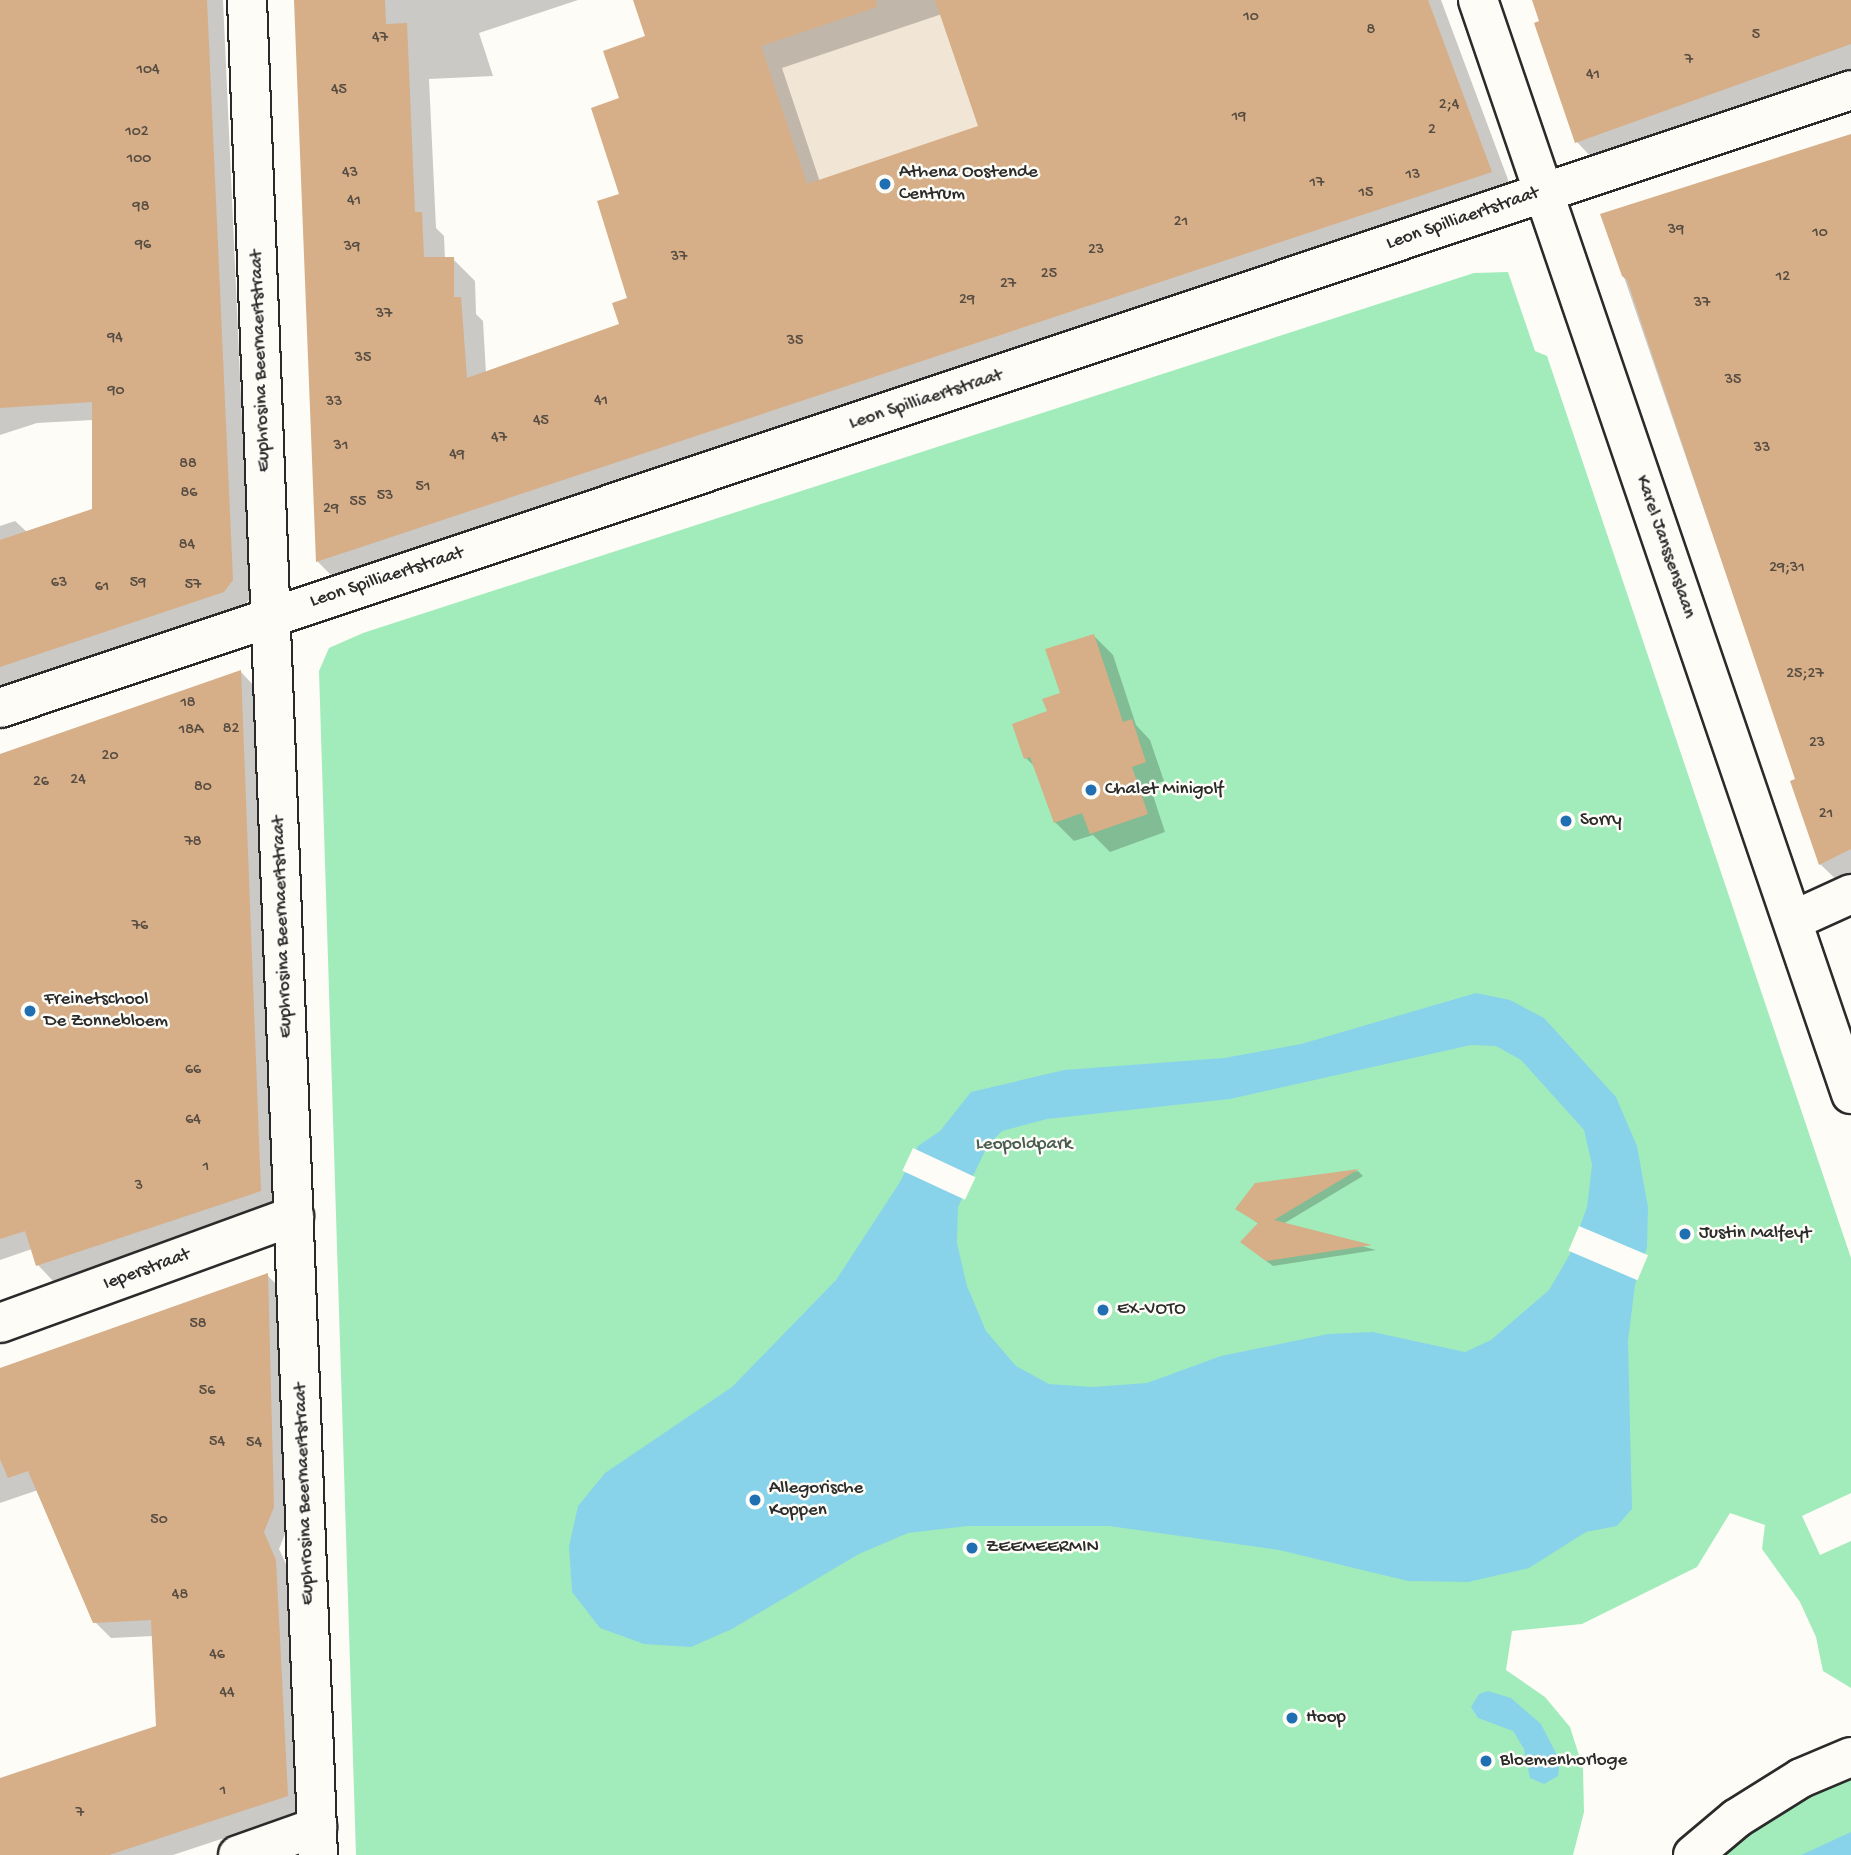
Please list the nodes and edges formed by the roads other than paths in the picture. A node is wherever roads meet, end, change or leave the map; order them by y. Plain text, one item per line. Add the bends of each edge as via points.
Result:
1 (247, 0) edge
2 (1478, 0) edge
3 (1851, 90) edge
4 (1542, 193) junction
5 (270, 616) junction
6 (0, 708) edge
7 (1851, 894) edge
8 (1794, 920) junction
9 (1851, 1094) edge
10 (294, 1216) junction
11 (0, 1323) edge
12 (1851, 1756) edge
13 (318, 1841) edge
14 (238, 1855) edge
15 (1693, 1855) edge

1 - 5 street, Euphrosina Beernaertstraat
2 - 4 street, Karel Janssenslaan
3 - 4 street, Leon Spilliaertstraat
4 - 5 street, Leon Spilliaertstraat
4 - 8 street, Karel Janssenslaan
5 - 6 street, Leon Spilliaertstraat
5 - 10 street, Euphrosina Beernaertstraat
7 - 8 street
8 - 9 street, Karel Janssenslaan
10 - 11 street, Ieperstraat
10 - 13 street, Euphrosina Beernaertstraat
12 - 15 street via 1790,1784 1737,1818
13 - 14 street

